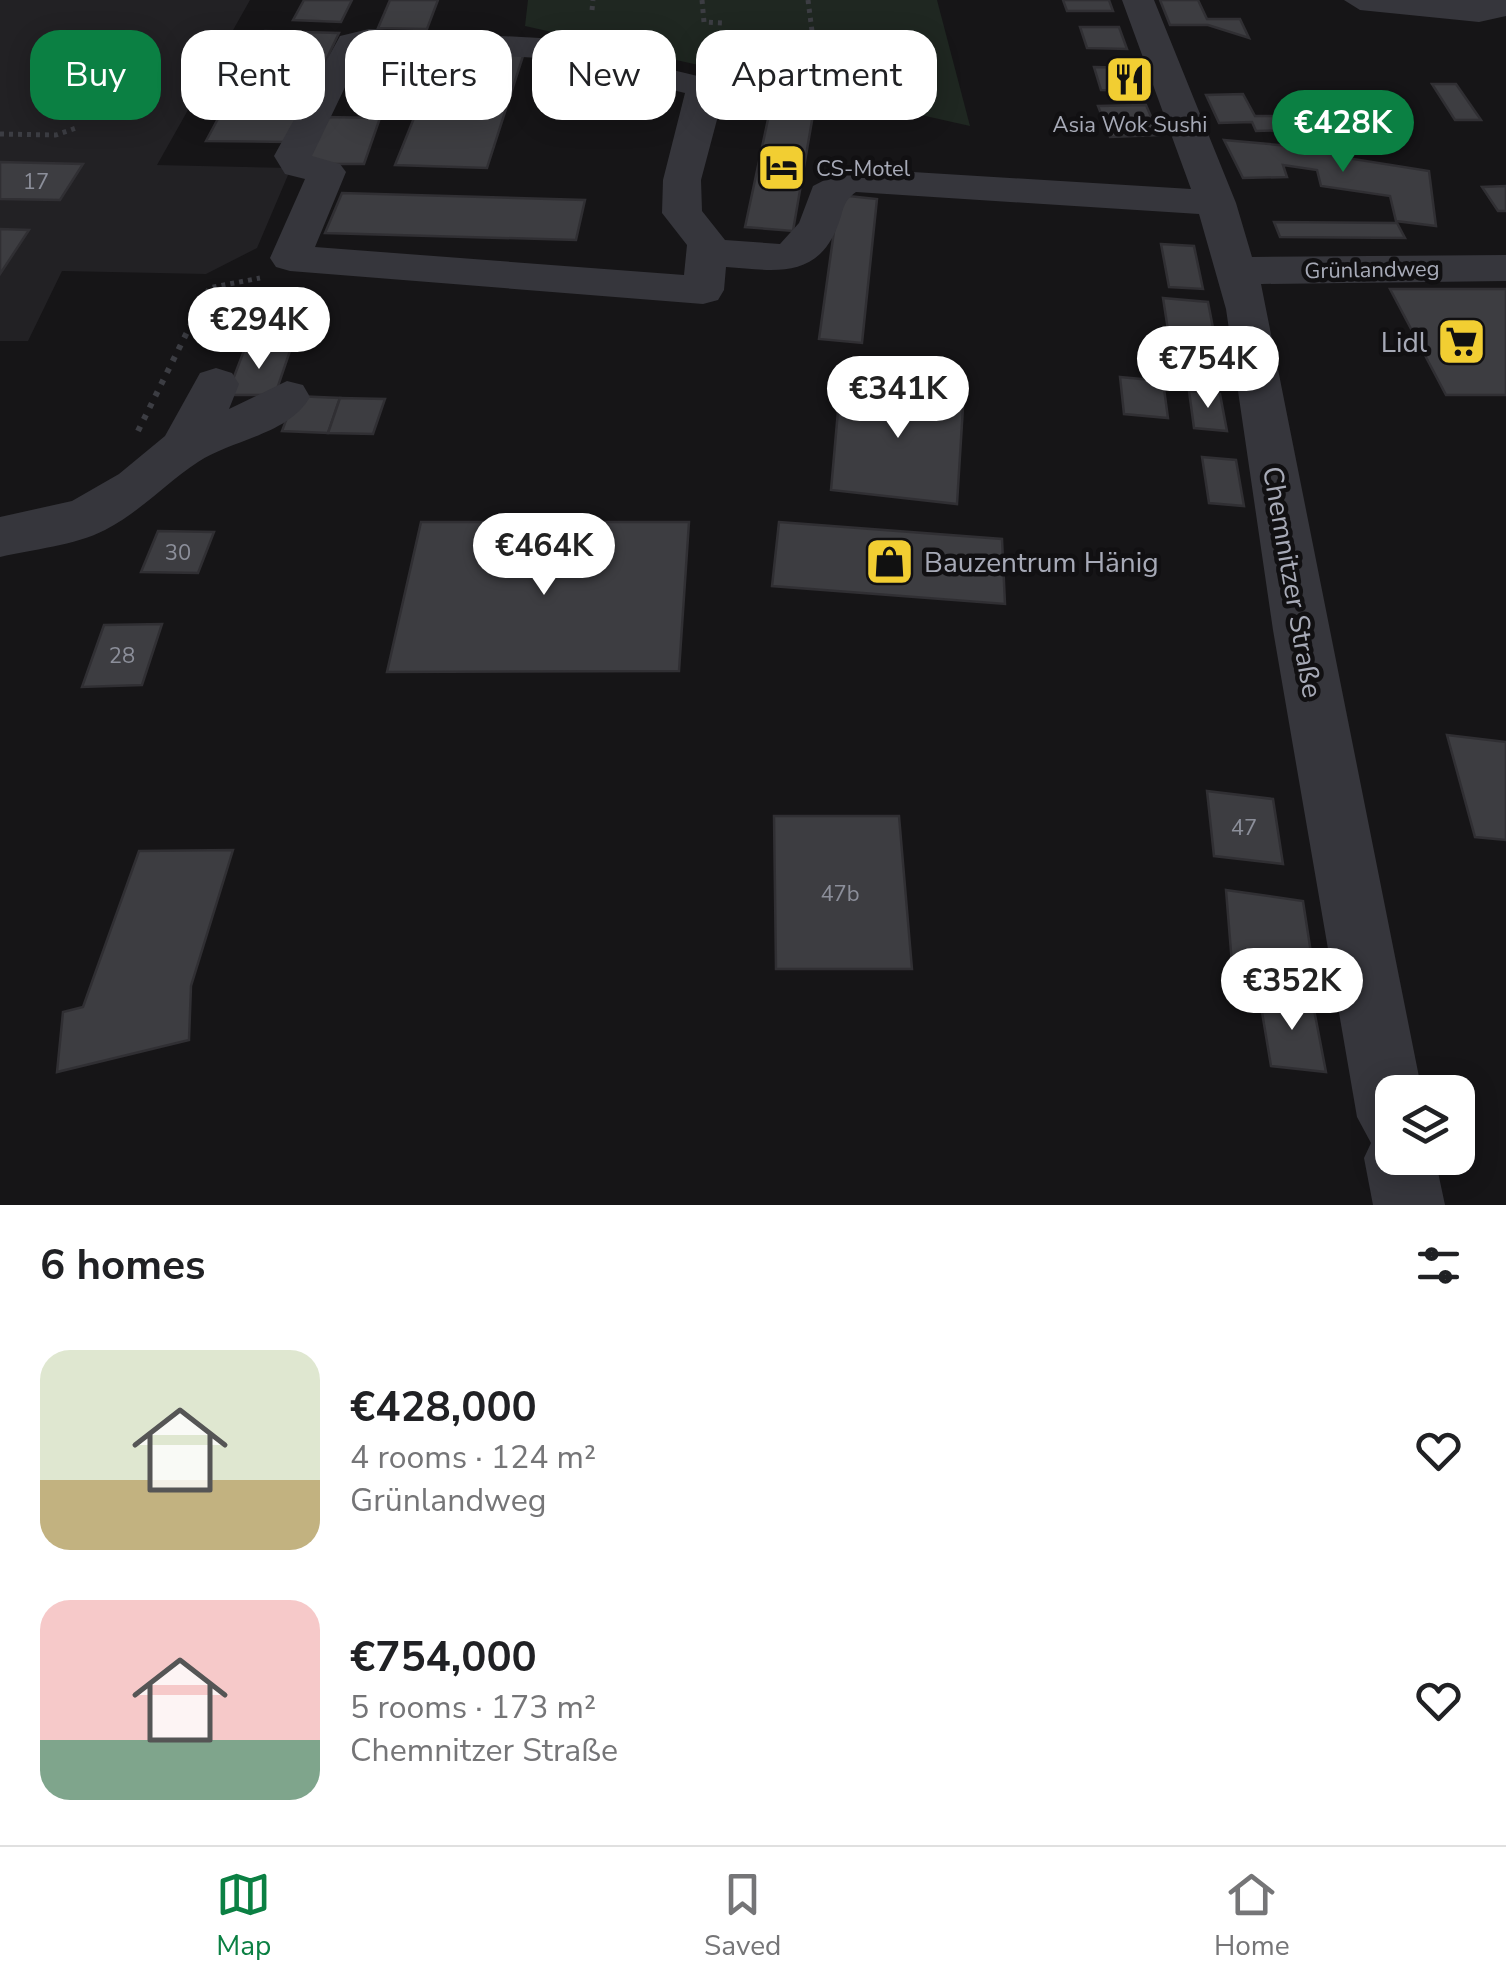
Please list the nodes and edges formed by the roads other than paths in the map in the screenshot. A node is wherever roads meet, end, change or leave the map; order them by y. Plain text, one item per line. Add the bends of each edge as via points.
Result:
1 (1138, 0) edge
2 (1360, 0) edge
3 (1504, 0) edge
4 (1216, 202) junction
5 (707, 252) junction
6 (1506, 268) edge
7 (1238, 271) junction
8 (216, 384) dead end
9 (286, 397) dead end
10 (182, 449) junction
11 (0, 537) edge
12 (1384, 1075) edge
13 (1403, 1175) edge
14 (1409, 1205) edge

1 - 4 street, Chemnitzer Straße
2 - 3 street via 1479,12 1497,10
4 - 5 street via 848,180 827,194 818,227 790,258
4 - 7 street, Chemnitzer Straße
5 - 5 street via 682,214 682,180 705,96 698,86 540,48 487,28 352,43 293,156 298,166 327,172 290,258 703,290
6 - 7 street, Grünlandweg
7 - 12 street, Chemnitzer Straße
8 - 10 street
9 - 10 street
10 - 11 street via 107,518
13 - 14 street

